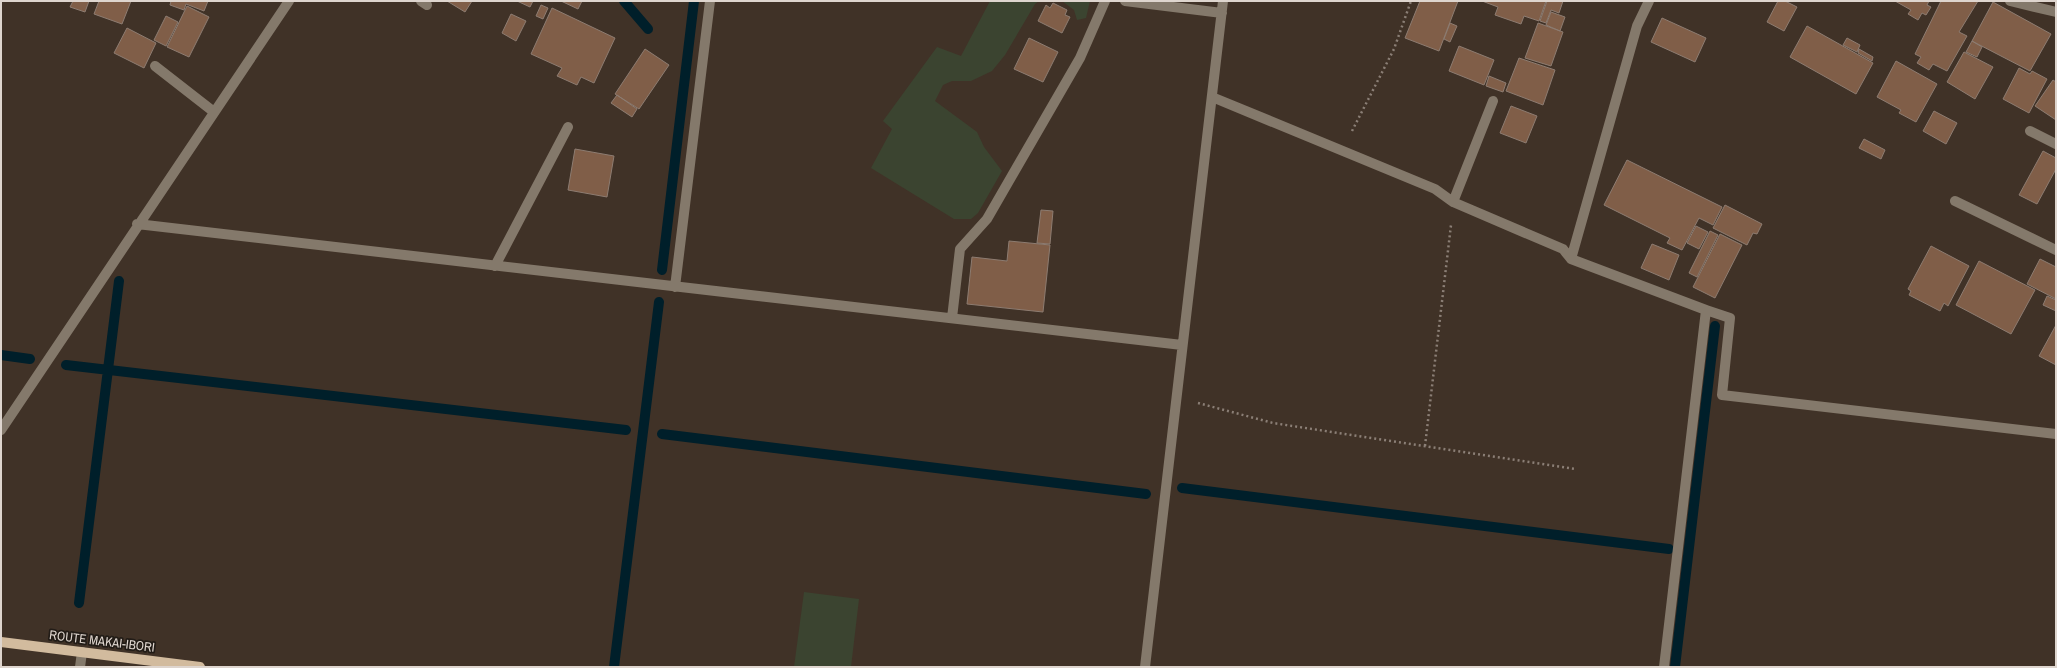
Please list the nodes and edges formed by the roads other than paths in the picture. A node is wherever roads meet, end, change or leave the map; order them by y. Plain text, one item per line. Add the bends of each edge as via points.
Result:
1 (289, 1) edge
2 (710, 1) edge
3 (1105, 1) edge
4 (1125, 1) edge
5 (1223, 1) edge
6 (1649, 1) edge
7 (2010, 1) edge
8 (2056, 12) edge
9 (1222, 13) junction
10 (155, 66) dead end
11 (1212, 97) junction
12 (1493, 101) dead end
13 (214, 112) junction
14 (568, 127) dead end
15 (2030, 131) dead end
16 (2056, 144) edge
17 (1955, 201) dead end
18 (1453, 202) junction
19 (137, 224) junction
20 (2056, 250) edge
21 (1571, 259) junction
22 (495, 266) junction
23 (675, 287) junction
24 (1706, 310) junction
25 (952, 318) junction
26 (1182, 345) junction
27 (1, 430) edge
28 (2056, 434) edge
29 (1, 642) edge
30 (82, 652) junction
31 (80, 667) edge
32 (200, 667) edge
33 (1145, 667) edge
34 (1664, 667) edge

1 - 13 street
2 - 23 street
3 - 25 street via 1080,58 987,220 960,249
4 - 9 street
5 - 9 street
6 - 21 street via 1637,26
7 - 8 street
9 - 11 street
10 - 13 street
11 - 18 street via 1435,188
11 - 26 street
12 - 18 street
13 - 19 street
14 - 22 street
15 - 16 street
17 - 20 street
18 - 21 street via 1564,249
19 - 22 street
19 - 27 street
21 - 24 street
22 - 23 street
23 - 25 street
24 - 28 street via 1730,318 1722,395
24 - 34 street
25 - 26 street
26 - 33 street
29 - 30 main road, ROUTE MAKAI-IBORI
30 - 31 street
30 - 32 main road, ROUTE MAKAI-IBORI

